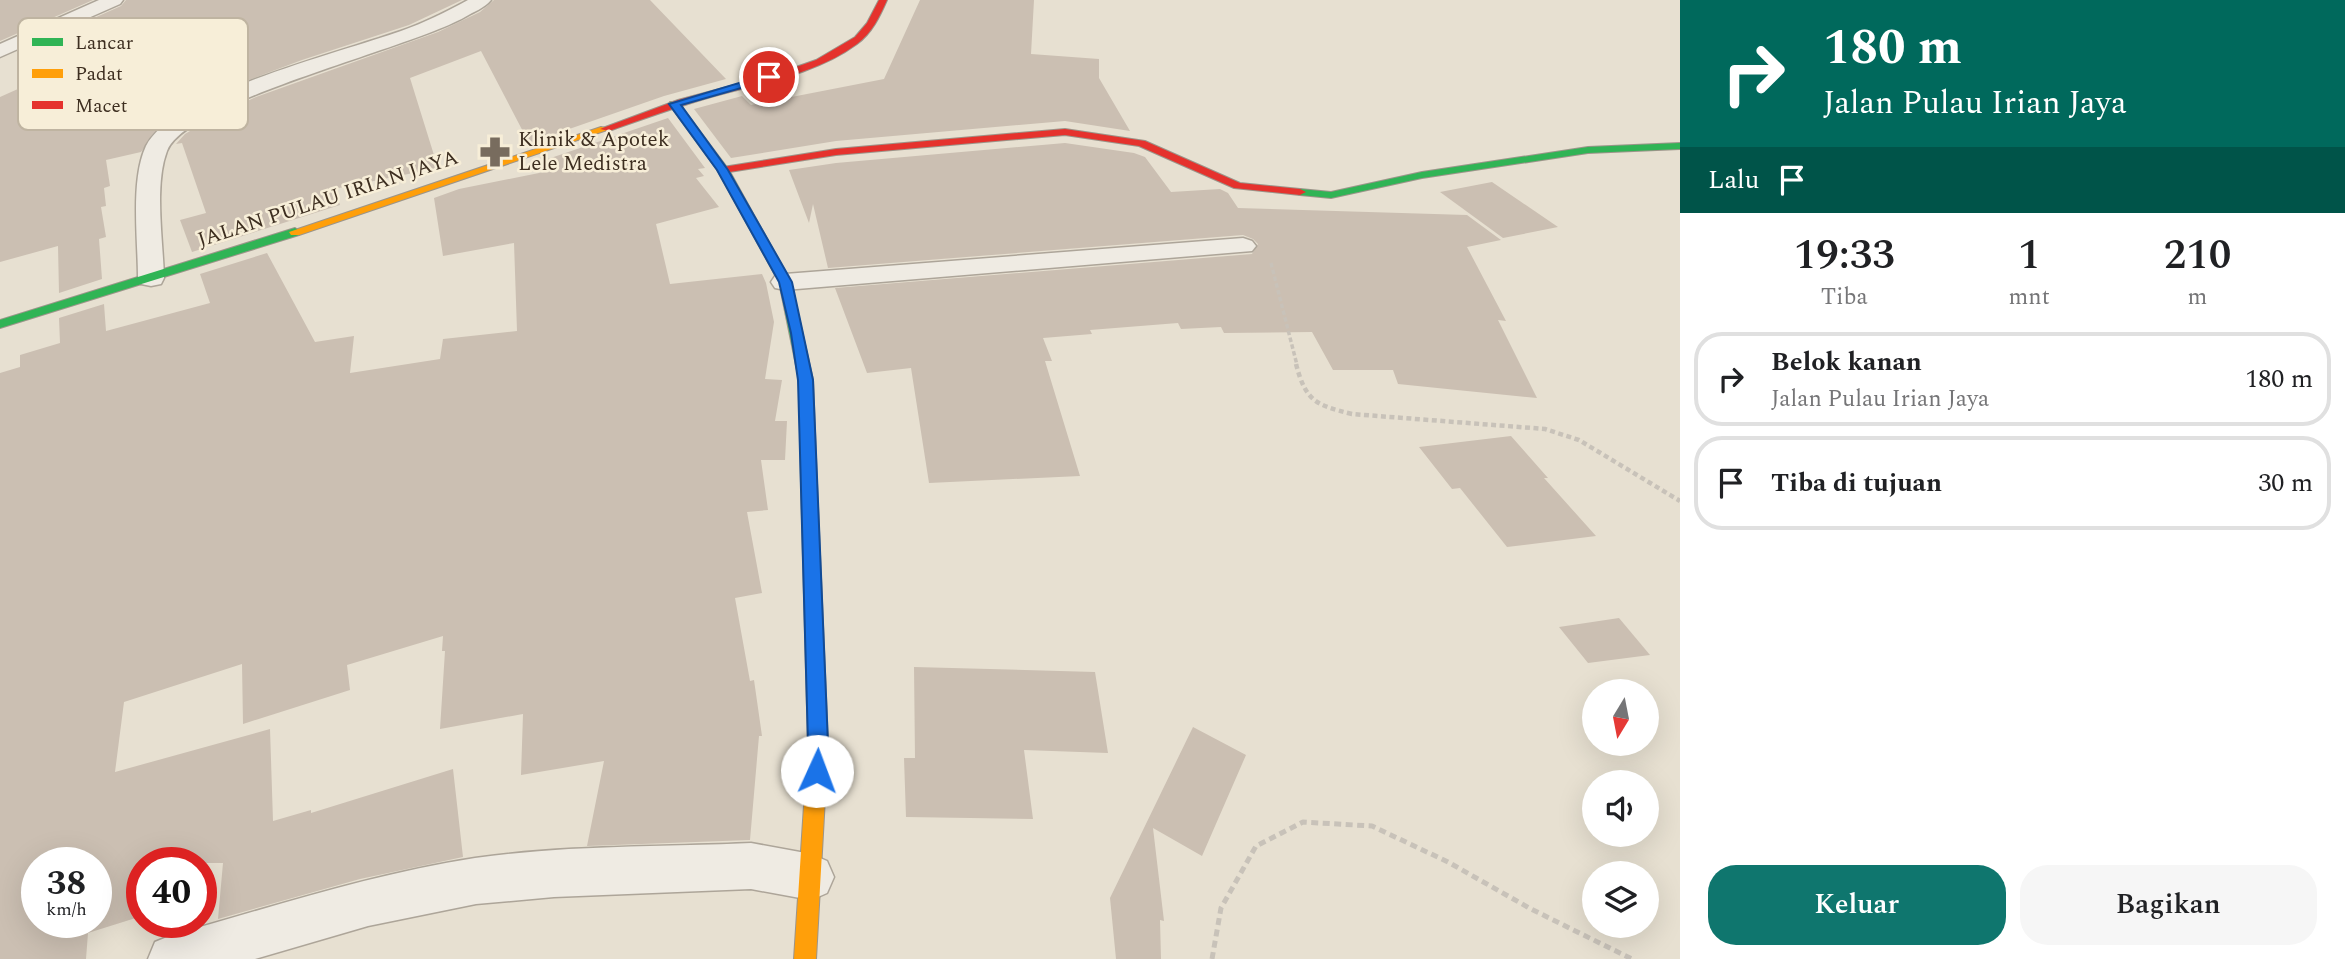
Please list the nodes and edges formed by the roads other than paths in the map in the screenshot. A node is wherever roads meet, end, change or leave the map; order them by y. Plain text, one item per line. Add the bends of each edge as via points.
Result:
1 (114, 0) edge
2 (482, 0) edge
3 (883, 0) edge
4 (74, 18) edge
5 (18, 43) edge
6 (0, 51) edge
7 (248, 93) edge
8 (674, 104) junction
9 (171, 130) edge
10 (1680, 146) edge
11 (723, 170) junction
12 (1244, 246) road end
13 (151, 278) junction
14 (785, 282) junction
15 (0, 324) edge
16 (811, 877) junction
17 (172, 959) edge
18 (805, 959) edge

1 - 4 street
2 - 7 street via 434,25
3 - 8 street, JALAN PULAU IRIAN JAYA via 872,27 845,48 781,74
5 - 6 street
8 - 11 street
8 - 13 street, JALAN PULAU IRIAN JAYA via 559,146
9 - 13 street via 157,147 152,168
10 - 11 street via 1588,150 1422,175 1331,195 1238,186 1141,143 1065,132 836,152
11 - 14 street
12 - 14 street
13 - 15 street, JALAN PULAU IRIAN JAYA
14 - 16 street via 806,380 810,467 818,744
16 - 17 street via 751,866 476,881 368,903
16 - 18 street

